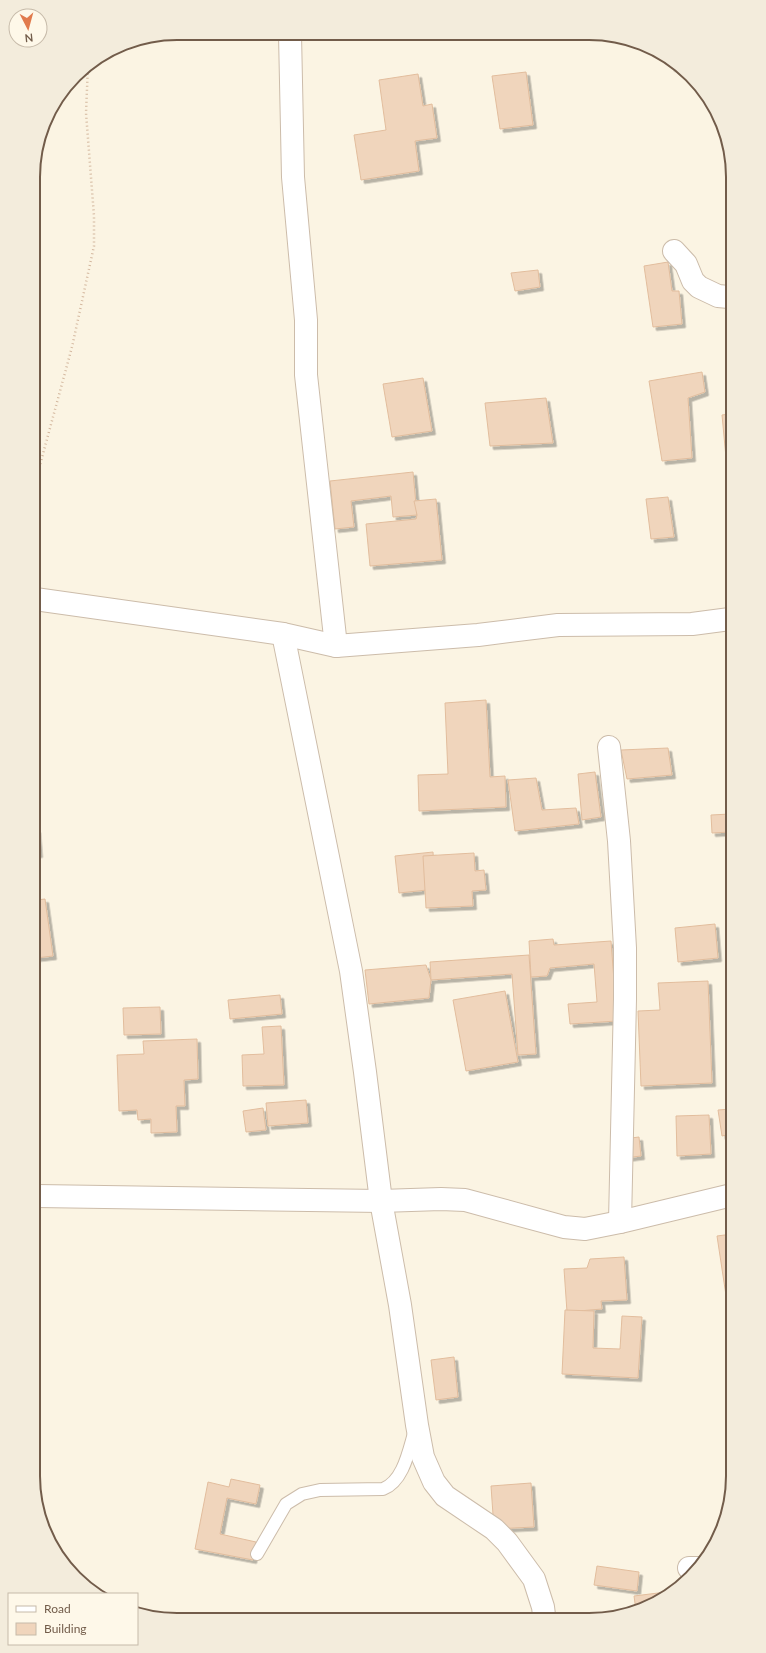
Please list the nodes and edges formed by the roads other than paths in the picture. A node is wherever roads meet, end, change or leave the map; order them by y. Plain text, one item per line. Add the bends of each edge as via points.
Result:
1 (290, 40) edge
2 (674, 251) dead end
3 (726, 297) edge
4 (40, 600) edge
5 (726, 620) edge
6 (283, 634) junction
7 (336, 646) junction
8 (609, 747) dead end
9 (40, 1196) edge
10 (726, 1196) edge
11 (381, 1201) junction
12 (620, 1222) junction
13 (417, 1425) junction
14 (257, 1554) dead end
15 (544, 1613) edge

1 - 7 street via 293,177 306,320 306,375
2 - 3 street via 686,264 693,281 699,287 718,296
4 - 6 street
5 - 7 street via 692,624 558,625 478,635
6 - 7 street
6 - 11 street via 351,972
8 - 12 street via 619,841 625,948
9 - 11 street
10 - 12 street
11 - 12 street via 465,1200 559,1226 585,1229
11 - 13 street via 400,1305
13 - 14 lane via 402,1468 390,1486 383,1489 320,1490 302,1494 286,1504
13 - 15 street via 423,1457 434,1482 445,1496 494,1529 507,1542 534,1579

